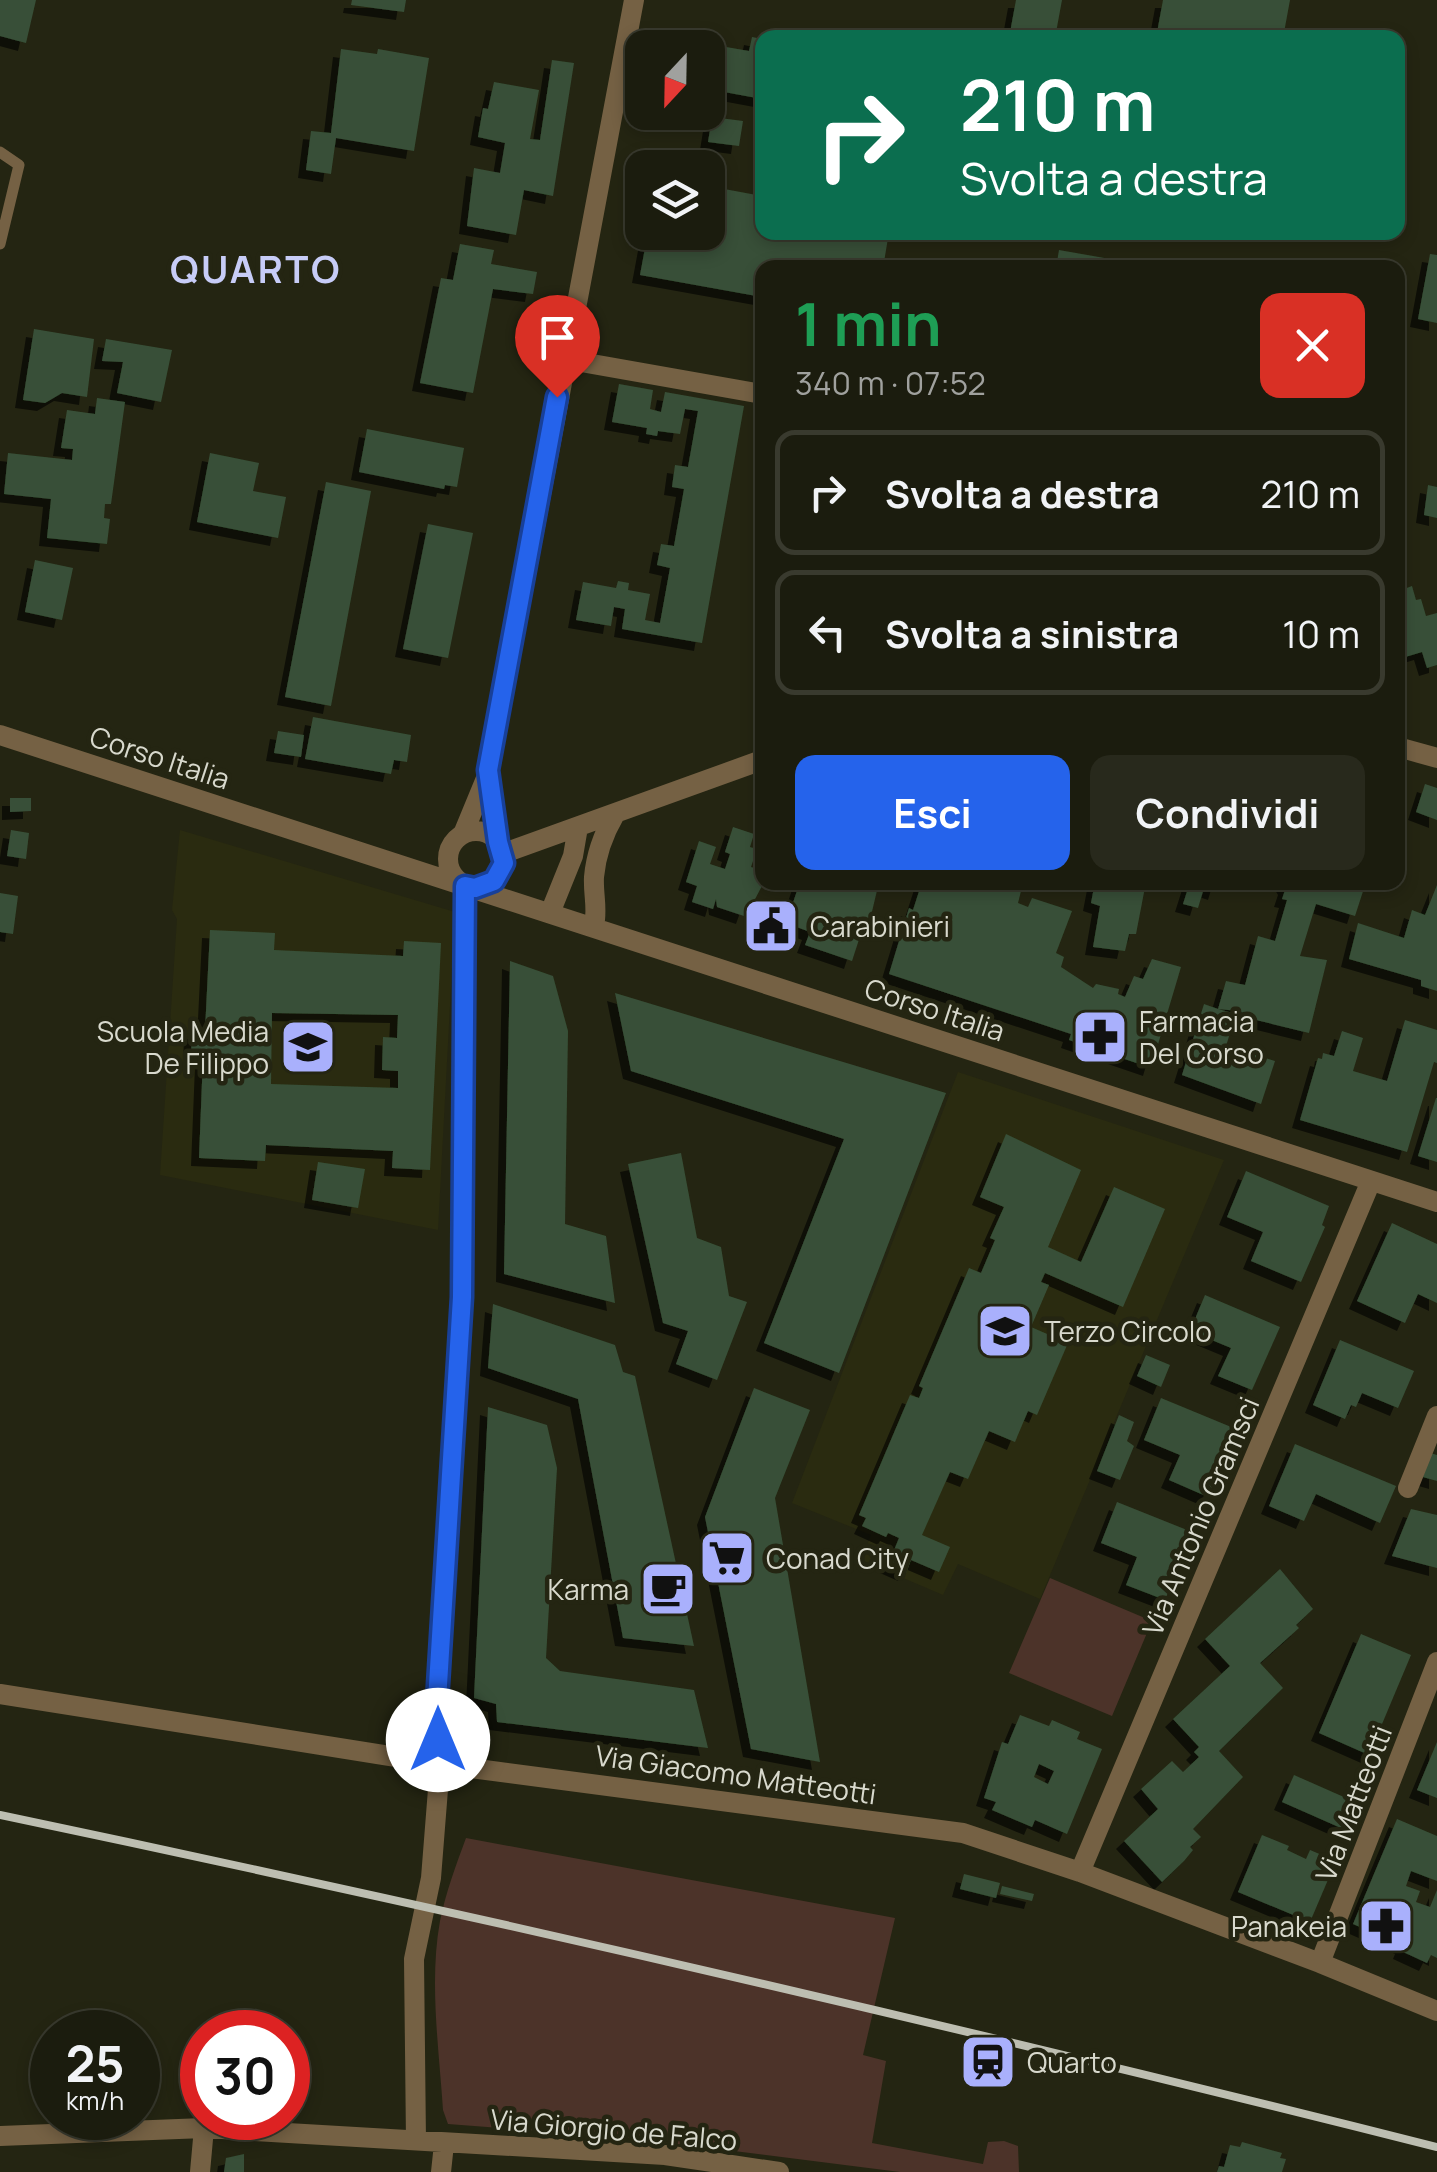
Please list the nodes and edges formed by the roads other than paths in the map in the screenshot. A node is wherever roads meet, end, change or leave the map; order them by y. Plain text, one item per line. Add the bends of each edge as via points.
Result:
1 (634, 0) edge
2 (0, 152) edge
3 (0, 244) edge
4 (564, 360) junction
5 (755, 393) edge
6 (0, 735) edge
7 (1405, 749) edge
8 (1437, 758) edge
9 (755, 763) edge
10 (488, 770) junction
11 (615, 814) junction
12 (578, 827) junction
13 (464, 834) junction
14 (501, 847) junction
15 (448, 853) junction
16 (416, 870) junction
17 (465, 886) junction
18 (550, 912) junction
19 (594, 926) junction
20 (1371, 1182) junction
21 (1437, 1202) edge
22 (1437, 1416) edge
23 (1408, 1488) dead end
24 (1437, 1662) edge
25 (0, 1694) edge
26 (440, 1764) junction
27 (1080, 1872) junction
28 (1320, 1963) junction
29 (1437, 2011) edge
30 (180, 2129) edge
31 (310, 2134) edge
32 (0, 2136) edge
33 (203, 2140) edge
34 (416, 2141) junction
35 (444, 2144) junction
36 (200, 2172) edge
37 (442, 2172) edge
38 (779, 2172) edge

1 - 4 street
2 - 3 lane via 19,165
4 - 5 street
4 - 10 street
6 - 16 street, Corso Italia
7 - 8 street
9 - 11 street
10 - 13 street
10 - 14 street
11 - 12 street
11 - 19 street via 594,878
12 - 14 street
12 - 18 street
13 - 14 street via 488,834
13 - 15 street
14 - 17 street via 504,863 494,881
15 - 16 street
15 - 17 street via 451,872
16 - 17 street, Corso Italia
17 - 18 street, Corso Italia
17 - 26 street via 462,1297 436,1717
18 - 19 street, Corso Italia
19 - 20 street, Corso Italia
20 - 21 street, Corso Italia
20 - 27 street, Via Antonio Gramsci
22 - 23 street
24 - 28 street, Via Matteotti
25 - 26 street, Via Giacomo Matteotti
26 - 27 street, Via Giacomo Matteotti via 963,1833
26 - 34 street via 432,1878 414,1959
27 - 28 street, Via Giacomo Matteotti
28 - 29 street, Via Giacomo Matteotti
30 - 32 street, Via Giorgio de Falco
31 - 34 street, Via Giorgio de Falco
33 - 36 street
34 - 35 street, Via Giorgio de Falco
35 - 37 street
35 - 38 street, Via Giorgio de Falco via 665,2155

